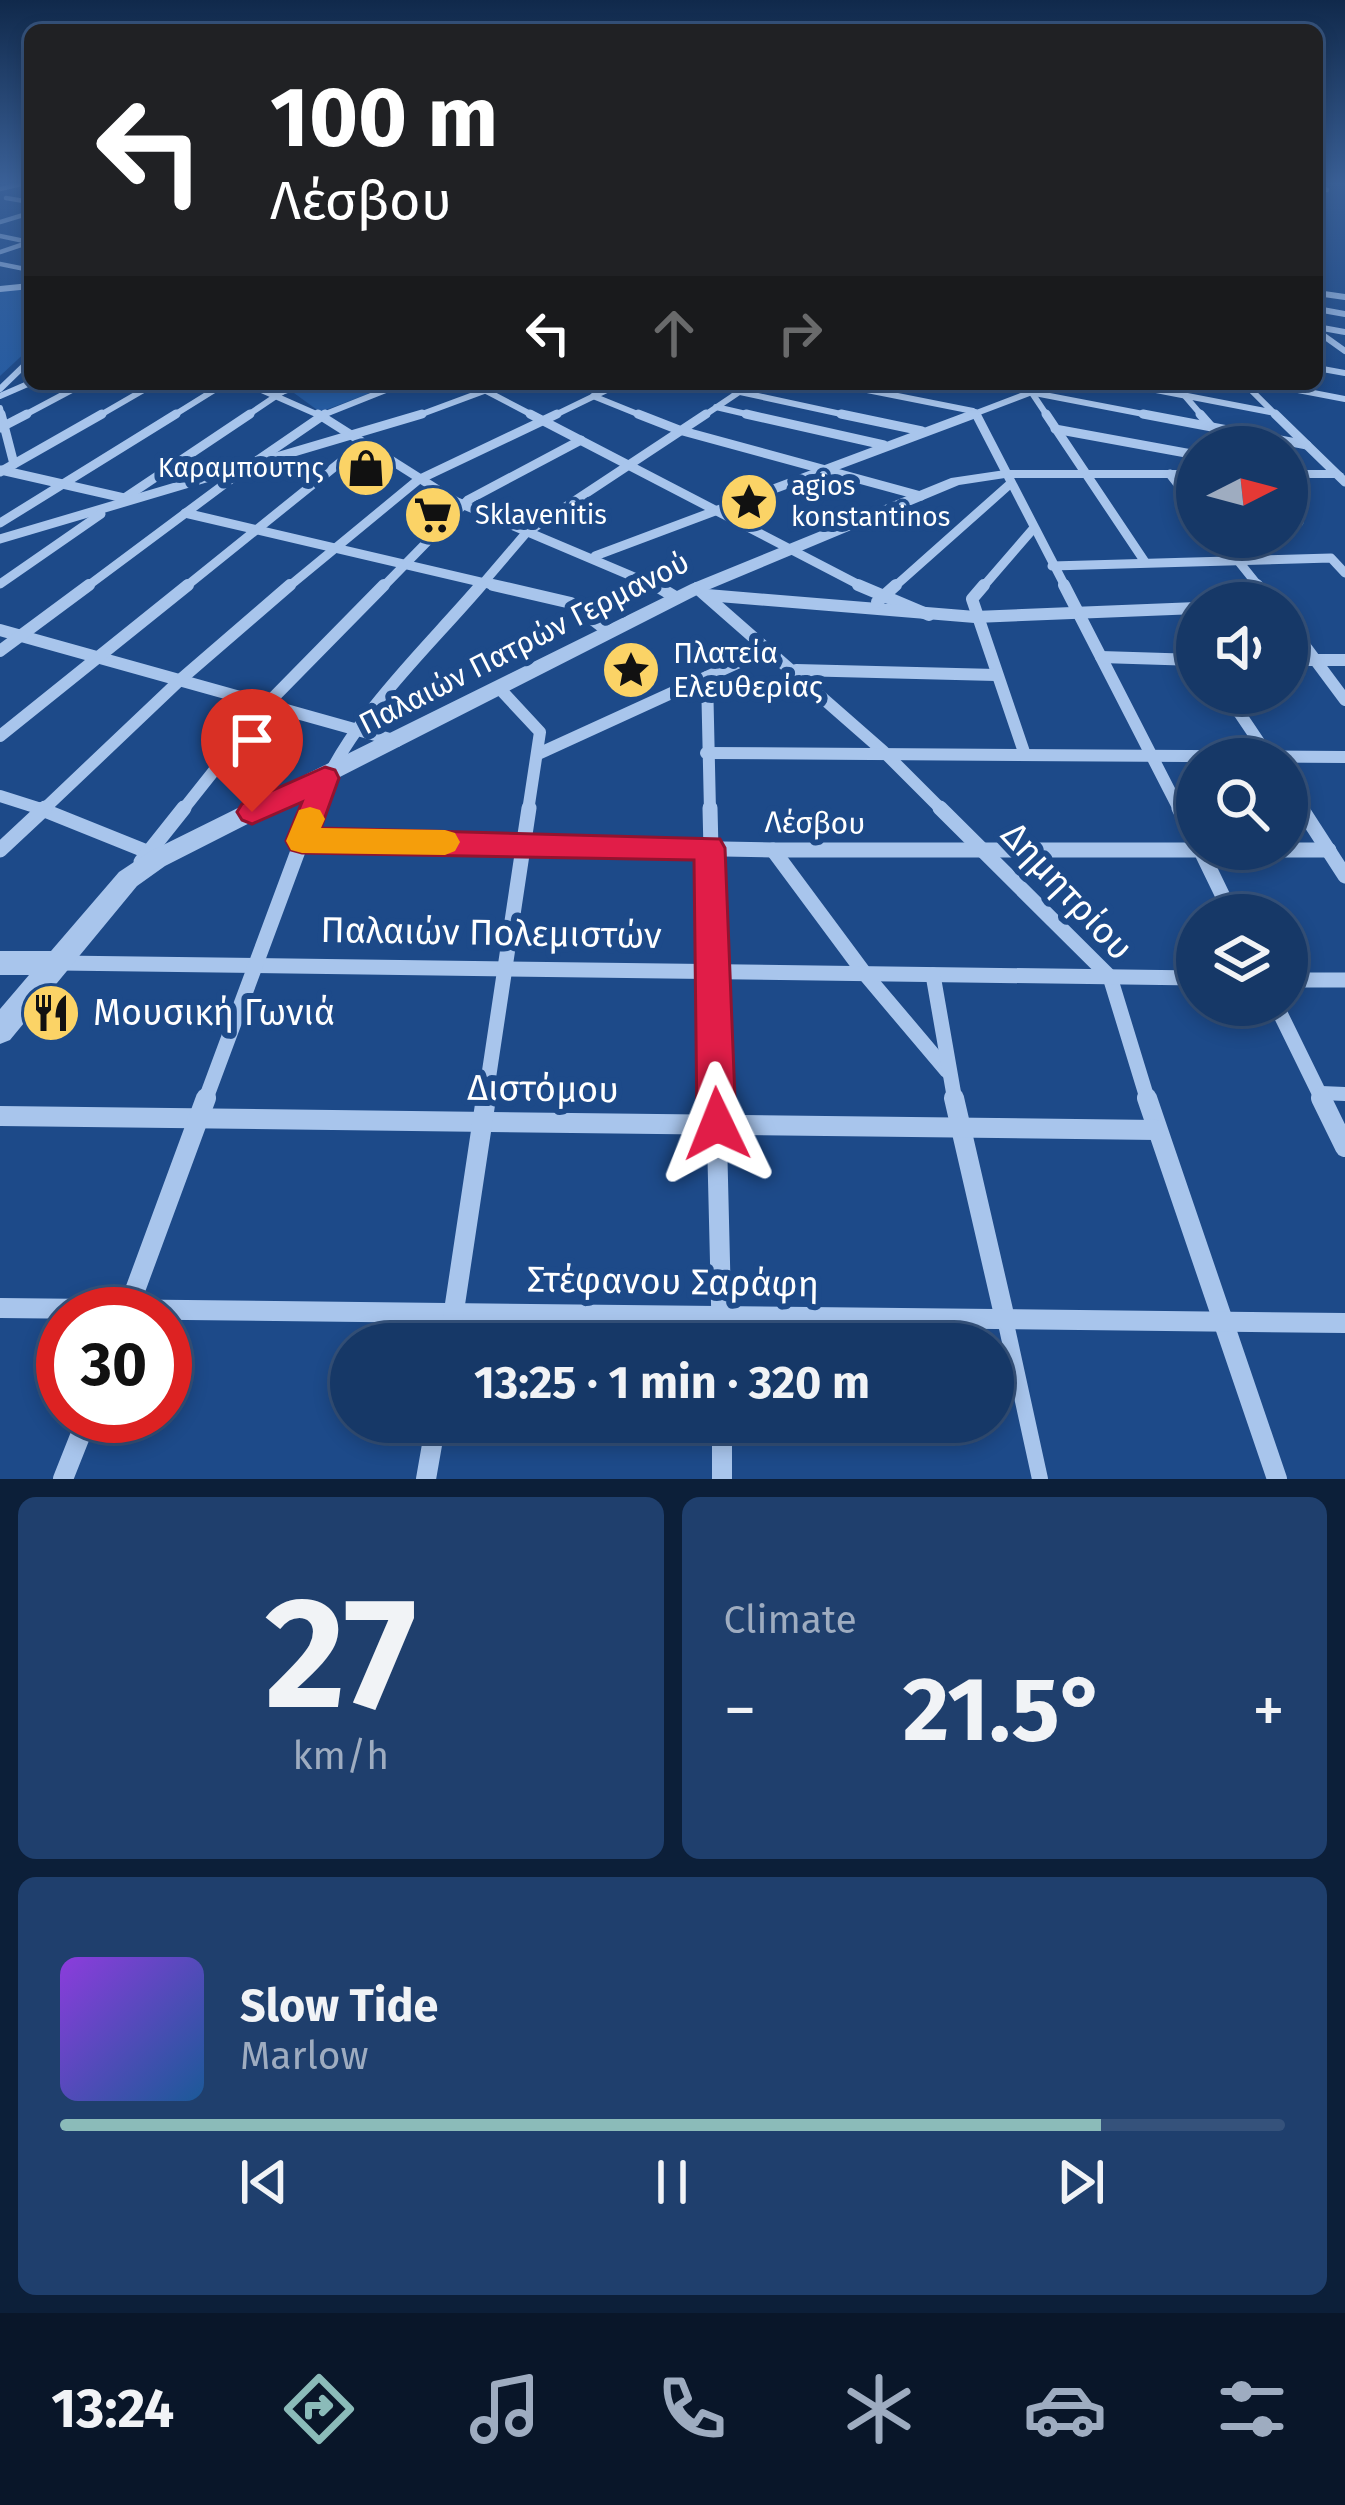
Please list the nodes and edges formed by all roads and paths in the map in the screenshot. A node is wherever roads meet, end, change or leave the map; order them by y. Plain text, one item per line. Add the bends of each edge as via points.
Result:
1 (24, 366) edge
2 (71, 390) edge
3 (144, 390) edge
4 (214, 390) edge
5 (274, 390) edge
6 (288, 390) edge
7 (372, 390) edge
8 (487, 390) joint
9 (606, 390) edge
10 (729, 390) edge
11 (741, 390) edge
12 (867, 390) edge
13 (1024, 390) edge
14 (1030, 390) edge
15 (1038, 390) edge
16 (1154, 390) edge
17 (1251, 390) edge
18 (1299, 390) edge
19 (0, 392) edge
20 (282, 392) junction
21 (738, 392) junction
22 (593, 396) junction
23 (1184, 396) junction
24 (1345, 399) edge
25 (716, 407) junction
26 (0, 408) edge
27 (975, 412) junction
28 (1275, 413) junction
29 (319, 416) junction
30 (543, 419) junction
31 (2, 426) edge
32 (1205, 426) edge
33 (1209, 426) edge
34 (1288, 426) edge
35 (1053, 429) junction
36 (679, 430) junction
37 (923, 431) junction
38 (580, 440) junction
39 (357, 441) junction
40 (884, 445) junction
41 (1308, 446) edge
42 (1176, 451) edge
43 (626, 463) junction
44 (14, 464) junction
45 (245, 469) junction
46 (824, 469) junction
47 (1, 471) edge
48 (1085, 474) junction
49 (1170, 474) junction
50 (1176, 474) edge
51 (1308, 475) edge
52 (1342, 477) edge
53 (1008, 479) junction
54 (418, 480) junction
55 (1176, 482) edge
56 (62, 484) junction
57 (921, 496) junction
58 (124, 498) junction
59 (464, 506) junction
60 (110, 508) junction
61 (719, 509) junction
62 (185, 513) junction
63 (0, 523) edge
64 (1033, 529) junction
65 (258, 530) junction
66 (526, 533) junction
67 (0, 539) edge
68 (333, 547) junction
69 (790, 548) junction
70 (594, 557) junction
71 (1236, 559) junction
72 (1145, 562) junction
73 (406, 565) junction
74 (1052, 566) junction
75 (1345, 573) edge
76 (484, 581) junction
77 (1255, 582) edge
78 (0, 584) edge
79 (702, 591) junction
80 (879, 595) junction
81 (677, 598) junction
82 (1176, 609) edge
83 (874, 610) junction
84 (1080, 612) junction
85 (929, 615) junction
86 (975, 617) junction
87 (0, 630) edge
88 (609, 632) junction
89 (21, 636) junction
90 (770, 648) junction
91 (1308, 650) edge
92 (0, 651) edge
93 (101, 656) junction
94 (1101, 657) junction
95 (1176, 659) edge
96 (1308, 660) edge
97 (1316, 660) junction
98 (1345, 660) edge
99 (796, 670) junction
100 (996, 675) junction
101 (707, 677) junction
102 (181, 680) junction
103 (500, 688) junction
104 (1345, 700) edge
105 (267, 704) junction
106 (357, 729) junction
107 (0, 736) edge
108 (397, 741) junction
109 (883, 751) junction
110 (1024, 752) junction
111 (706, 753) junction
112 (1152, 753) junction
113 (538, 754) junction
114 (1176, 754) edge
115 (1308, 757) edge
116 (1345, 757) edge
117 (325, 778) junction
118 (0, 796) edge
119 (1176, 801) edge
120 (41, 809) junction
121 (1308, 818) edge
122 (302, 841) junction
123 (521, 843) junction
124 (1176, 847) edge
125 (709, 848) junction
126 (0, 850) edge
127 (773, 850) junction
128 (986, 850) junction
129 (1308, 850) edge
130 (1329, 850) junction
131 (148, 852) junction
132 (1345, 876) edge
133 (128, 879) junction
134 (0, 963) edge
135 (60, 963) junction
136 (255, 965) junction
137 (504, 969) junction
138 (712, 972) junction
139 (865, 974) junction
140 (933, 975) junction
141 (1110, 977) junction
142 (1176, 978) edge
143 (1308, 980) edge
144 (1345, 980) edge
145 (1286, 1026) edge
146 (0, 1030) edge
147 (948, 1072) junction
148 (1318, 1094) junction
149 (1345, 1094) edge
150 (0, 1115) edge
151 (198, 1118) junction
152 (480, 1121) junction
153 (717, 1124) junction
154 (961, 1127) junction
155 (1157, 1130) junction
156 (1345, 1147) edge
157 (137, 1287) edge
158 (0, 1308) edge
159 (36, 1309) edge
160 (192, 1312) edge
161 (454, 1313) junction
162 (722, 1316) junction
163 (1005, 1319) junction
164 (1222, 1322) junction
165 (452, 1323) edge
166 (722, 1323) edge
167 (1345, 1323) edge
168 (77, 1443) edge
169 (432, 1443) edge
170 (722, 1443) edge
171 (63, 1479) edge
172 (426, 1479) edge
173 (722, 1479) edge
174 (1040, 1479) edge
175 (1277, 1479) edge

1 - 19 street
2 - 31 street
3 - 44 street
4 - 56 street
5 - 20 street
6 - 20 street
7 - 29 street
8 - 30 street
8 - 39 street
9 - 22 street
10 - 21 street
11 - 21 street
12 - 27 street
13 - 27 street
14 - 35 street
15 - 32 street
16 - 23 street
17 - 28 street
18 - 24 street
20 - 29 street
20 - 58 street
21 - 25 street
21 - 37 street
22 - 30 street
22 - 36 street
23 - 28 street
23 - 33 street
25 - 36 street
25 - 40 street
26 - 31 street
27 - 37 street
27 - 53 street
28 - 34 street
29 - 39 street
29 - 45 street
30 - 38 street
30 - 54 street
31 - 44 street
35 - 42 street
35 - 48 street
36 - 43 street
36 - 46 street
37 - 40 street
38 - 43 street
38 - 59 street
39 - 45 street
39 - 54 street
39 - 65 street
40 - 46 street
41 - 52 street
43 - 61 street
43 - 66 street
44 - 47 street
45 - 60 street
45 - 62 street
46 - 57 street
46 - 61 street
47 - 56 street
48 - 49 street, Παλαιών Πατρών Γερμανού
48 - 53 street, Παλαιών Πατρών Γερμανού
48 - 72 street
49 - 50 street, Παλαιών Πατρών Γερμανού
49 - 55 street
51 - 52 street
53 - 57 street, Παλαιών Πατρών Γερμανού via 956,481
53 - 64 street
53 - 80 street
54 - 59 street
54 - 68 street
56 - 58 street
56 - 63 street
57 - 69 street, Παλαιών Πατρών Γερμανού
58 - 60 street
59 - 66 street
59 - 73 street
60 - 67 street
60 - 78 street
61 - 69 street
61 - 70 street
62 - 65 street
62 - 89 street
64 - 74 street
64 - 86 street via 974,593
65 - 68 street
65 - 93 street
66 - 70 street
66 - 76 street
68 - 73 street
68 - 102 street
69 - 79 street, Παλαιών Πατρών Γερμανού
69 - 80 street
70 - 81 street via 638,572
71 - 72 street
71 - 75 street via 1331,558
71 - 77 street
72 - 74 street
73 - 76 street
73 - 105 street
74 - 84 street
76 - 88 street via 571,603
76 - 106 street
79 - 81 street, Παλαιών Πατρών Γερμανού
79 - 83 street
79 - 90 street, Δημητρίου
80 - 83 street
80 - 85 street
81 - 88 street, Παλαιών Πατρών Γερμανού
82 - 84 street
83 - 85 street
84 - 86 street
84 - 94 street
85 - 86 street
86 - 100 street
87 - 89 street
88 - 103 street, Παλαιών Πατρών Γερμανού
89 - 92 street
89 - 93 street
90 - 99 street, Δημητρίου
90 - 101 street
91 - 97 street
93 - 102 street
93 - 107 street
94 - 95 street
94 - 112 street
96 - 97 street
97 - 98 street
97 - 104 street
99 - 100 street
99 - 109 street, Δημητρίου
100 - 110 street
101 - 111 street
101 - 113 street
102 - 105 street
102 - 120 street
103 - 108 street, Παλαιών Πατρών Γερμανού
103 - 113 street via 540,732
105 - 106 street
105 - 131 street
106 - 108 street
106 - 117 street
108 - 117 street, Παλαιών Πατρών Γερμανού
109 - 110 street
109 - 111 street
109 - 128 street, Δημητρίου
110 - 112 street
111 - 125 street
112 - 114 street
112 - 119 street
113 - 123 street
115 - 116 street
117 - 122 street
117 - 133 street, Παλαιών Πατρών Γερμανού
118 - 120 street
120 - 126 street
120 - 131 street
121 - 130 street
122 - 123 street, Λέσβου
122 - 136 street
123 - 125 street, Λέσβου
123 - 137 street
124 - 128 street, Λέσβου
125 - 127 street, Λέσβου
125 - 138 street
127 - 128 street, Λέσβου
127 - 139 street
128 - 141 street, Δημητρίου
129 - 130 street, Λέσβου
130 - 132 street
131 - 133 street
133 - 135 street, Παλαιών Πατρών Γερμανού
134 - 135 street, Παλαιών Πολεμιστών
135 - 136 street, Παλαιών Πολεμιστών
135 - 146 street, Παλαιών Πατρών Γερμανού
136 - 137 street, Παλαιών Πολεμιστών
136 - 151 street
137 - 138 street, Παλαιών Πολεμιστών
137 - 152 street
138 - 139 street, Παλαιών Πολεμιστών
138 - 153 street
139 - 140 street, Παλαιών Πολεμιστών
139 - 147 street
140 - 141 street, Παλαιών Πολεμιστών
140 - 147 street
141 - 142 street, Παλαιών Πολεμιστών
141 - 155 street, Δημητρίου
143 - 144 street
145 - 148 street
147 - 154 street
148 - 149 street
148 - 156 street
150 - 151 street, Διστόμου
151 - 152 street, Διστόμου
151 - 157 street
152 - 153 street, Διστόμου
152 - 161 street
153 - 154 street, Διστόμου
153 - 162 street
154 - 155 street, Διστόμου
154 - 163 street
155 - 164 street, Δημητρίου
158 - 159 street, Στέφανου Σαράφη
160 - 161 street, Στέφανου Σαράφη
161 - 162 street, Στέφανου Σαράφη
161 - 165 street
162 - 163 street, Στέφανου Σαράφη
162 - 166 street
163 - 164 street, Στέφανου Σαράφη
163 - 174 street
164 - 167 street, Στέφανου Σαράφη
164 - 175 street, Δημητρίου
168 - 171 street
169 - 172 street
170 - 173 street

